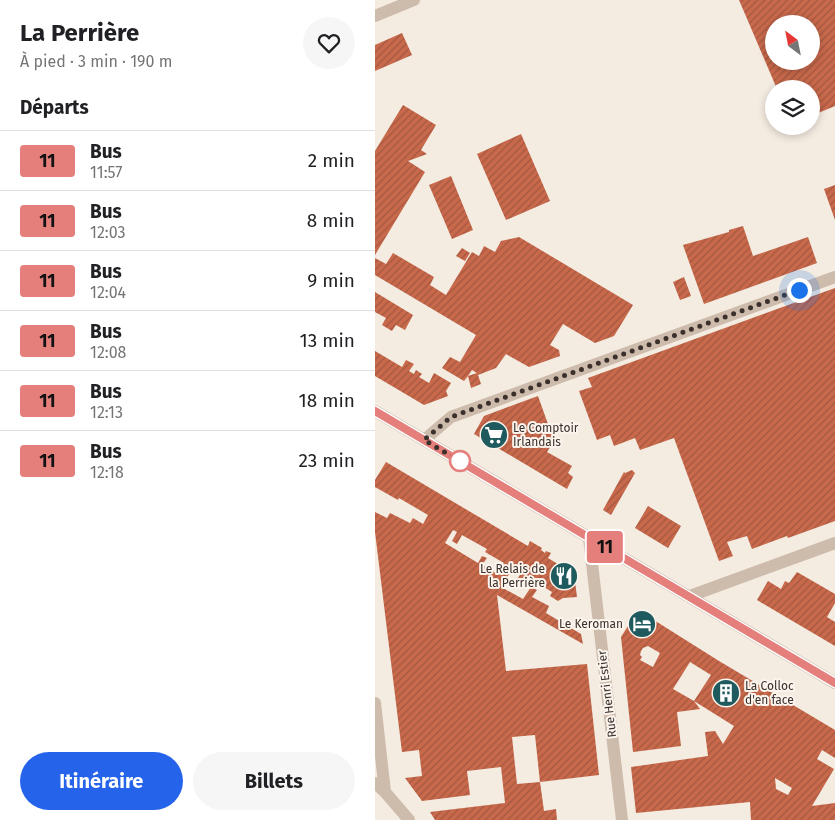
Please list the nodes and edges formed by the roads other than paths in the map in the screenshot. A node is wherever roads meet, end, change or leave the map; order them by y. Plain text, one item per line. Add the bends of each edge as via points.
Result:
1 (414, 0) edge
2 (375, 16) edge
3 (835, 277) edge
4 (375, 411) edge
5 (424, 440) junction
6 (589, 538) junction
7 (835, 543) edge
8 (690, 596) junction
9 (835, 683) edge
10 (375, 703) edge
11 (380, 788) edge
12 (409, 820) edge
13 (622, 820) edge

1 - 2 street
3 - 5 street via 451,417
4 - 5 street
5 - 6 street
6 - 8 street
6 - 13 street, Rue Henri Estier
7 - 8 street
8 - 9 street
10 - 11 street
11 - 12 street

